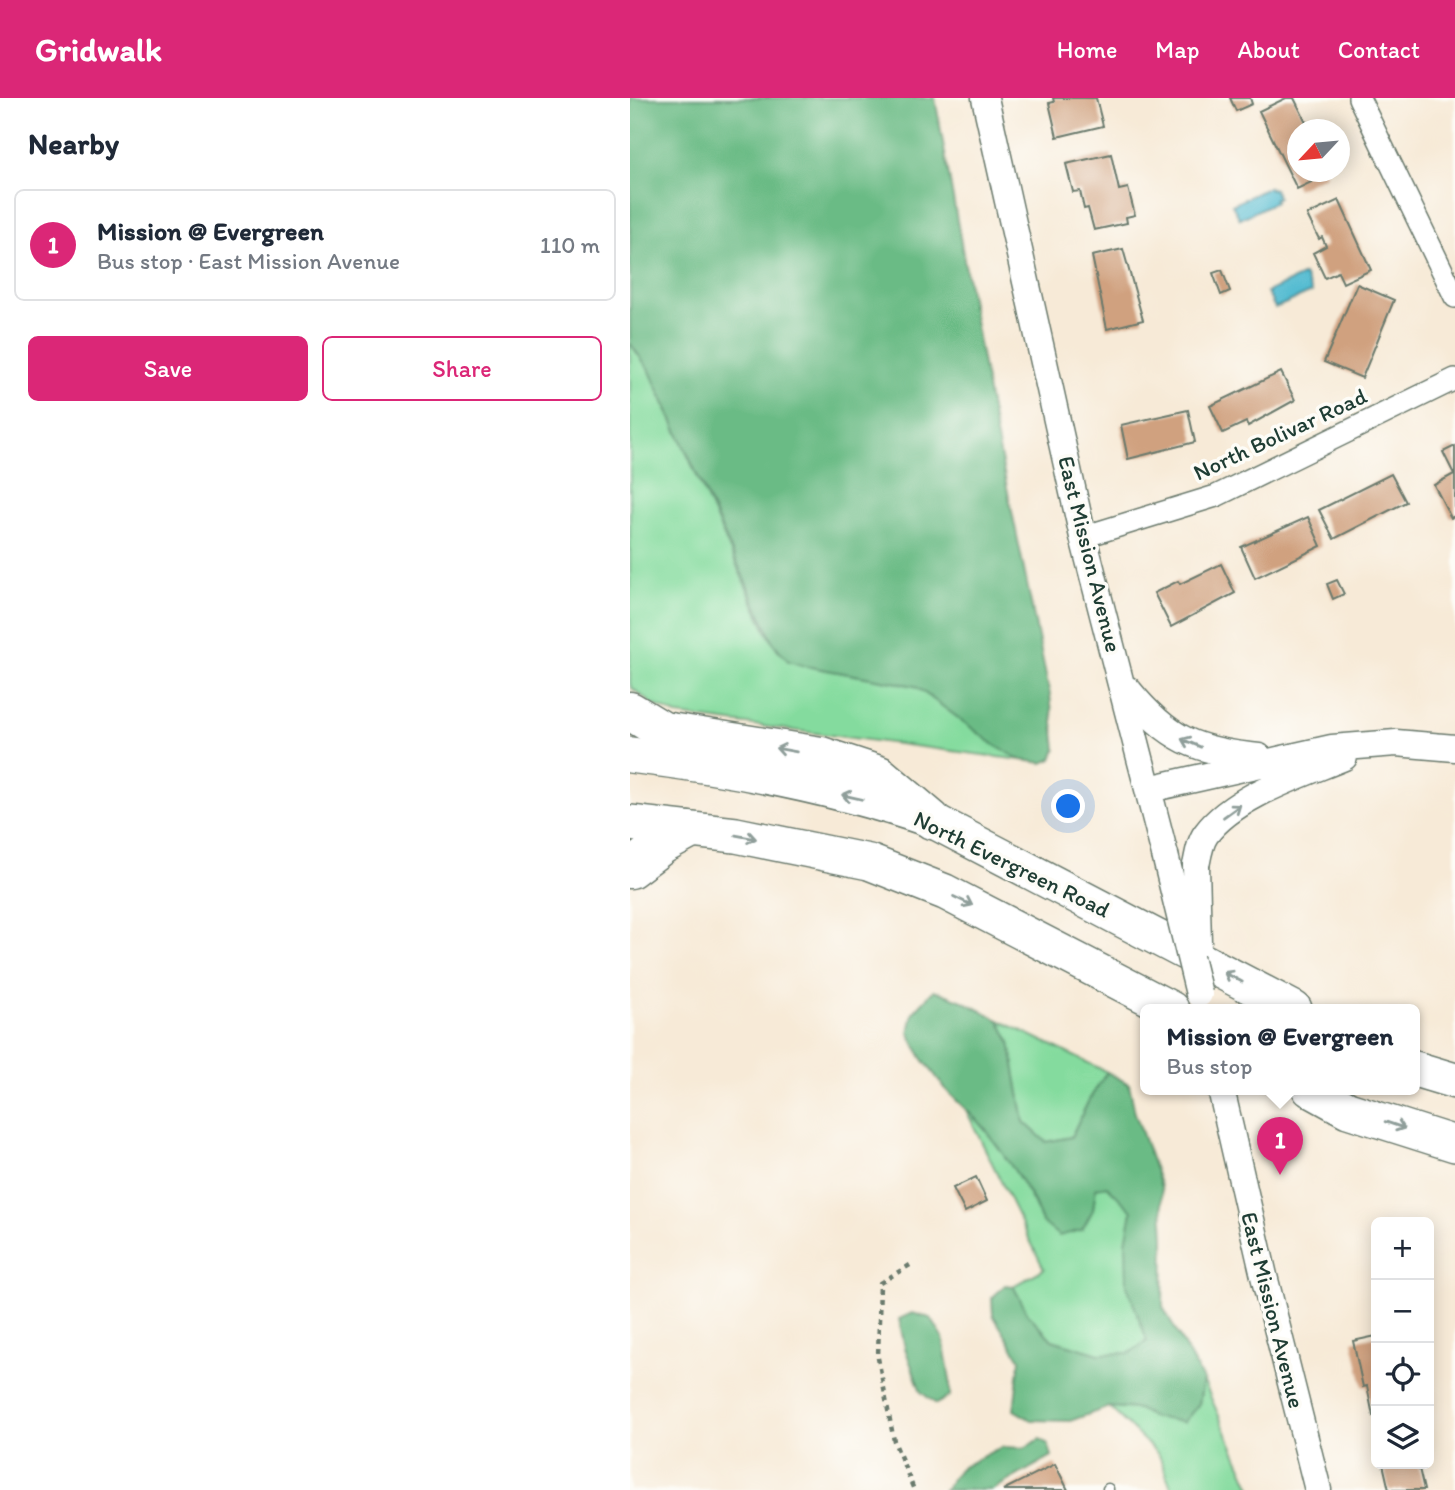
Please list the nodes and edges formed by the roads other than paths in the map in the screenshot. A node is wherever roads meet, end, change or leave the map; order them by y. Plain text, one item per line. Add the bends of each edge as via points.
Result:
1 (985, 98) edge
2 (1359, 98) edge
3 (1455, 298) edge
4 (1455, 379) edge
5 (1083, 537) junction
6 (1122, 683) junction
7 (630, 711) edge
8 (1374, 744) junction
9 (1455, 748) edge
10 (630, 755) edge
11 (1282, 759) junction
12 (1149, 789) junction
13 (932, 820) junction
14 (630, 824) edge
15 (688, 831) junction
16 (630, 869) edge
17 (1191, 1004) edge
18 (1284, 1004) edge
19 (1420, 1070) edge
20 (1455, 1081) edge
21 (1222, 1095) edge
22 (1321, 1095) edge
23 (1455, 1144) edge
24 (1318, 1490) edge

1 - 5 street, East Mission Avenue
2 - 3 street
4 - 5 street, North Bolivar Road via 1216,496
5 - 6 street, East Mission Avenue
11 -> 6 street via 1227,754 1191,744 1150,717
6 - 12 street, East Mission Avenue
13 -> 7 highway via 878,775 821,755 663,731
8 - 9 street
8 - 11 street
17 -> 8 street, bridge via 1196,866 1204,837 1236,807
13 -> 10 main road, North Evergreen Road via 700,763
11 - 12 street
12 - 17 street, East Mission Avenue, bridge
18 -> 13 main road, North Evergreen Road
14 - 15 main road
15 - 16 highway
15 -> 17 main road via 748,837 869,862
19 - 20 main road
21 - 24 street, East Mission Avenue
22 -> 23 main road via 1348,1110

